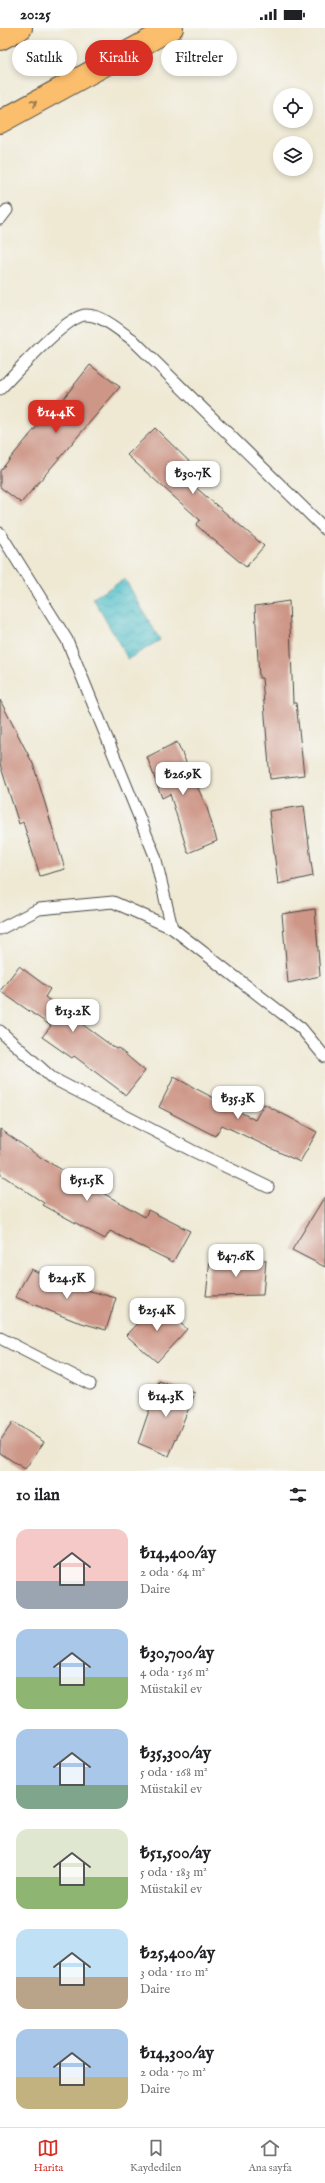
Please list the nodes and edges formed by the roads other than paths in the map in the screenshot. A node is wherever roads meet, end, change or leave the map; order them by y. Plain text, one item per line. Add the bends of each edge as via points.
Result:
1 (21, 28) edge
2 (172, 28) edge
3 (0, 39) edge
4 (0, 122) edge
5 (0, 389) edge
6 (325, 530) edge
7 (0, 532) edge
8 (172, 928) junction
9 (0, 929) edge
10 (0, 1031) edge
11 (325, 1057) edge
12 (268, 1187) dead end
13 (0, 1338) edge
14 (90, 1384) dead end

1 - 3 highway
4 -> 2 highway
5 - 6 lane via 64,324 85,314 100,317 132,339
7 - 8 lane via 67,640 155,856
8 - 9 lane via 113,902 39,909
8 - 11 lane via 301,1028
10 - 12 lane via 52,1078
13 - 14 lane

